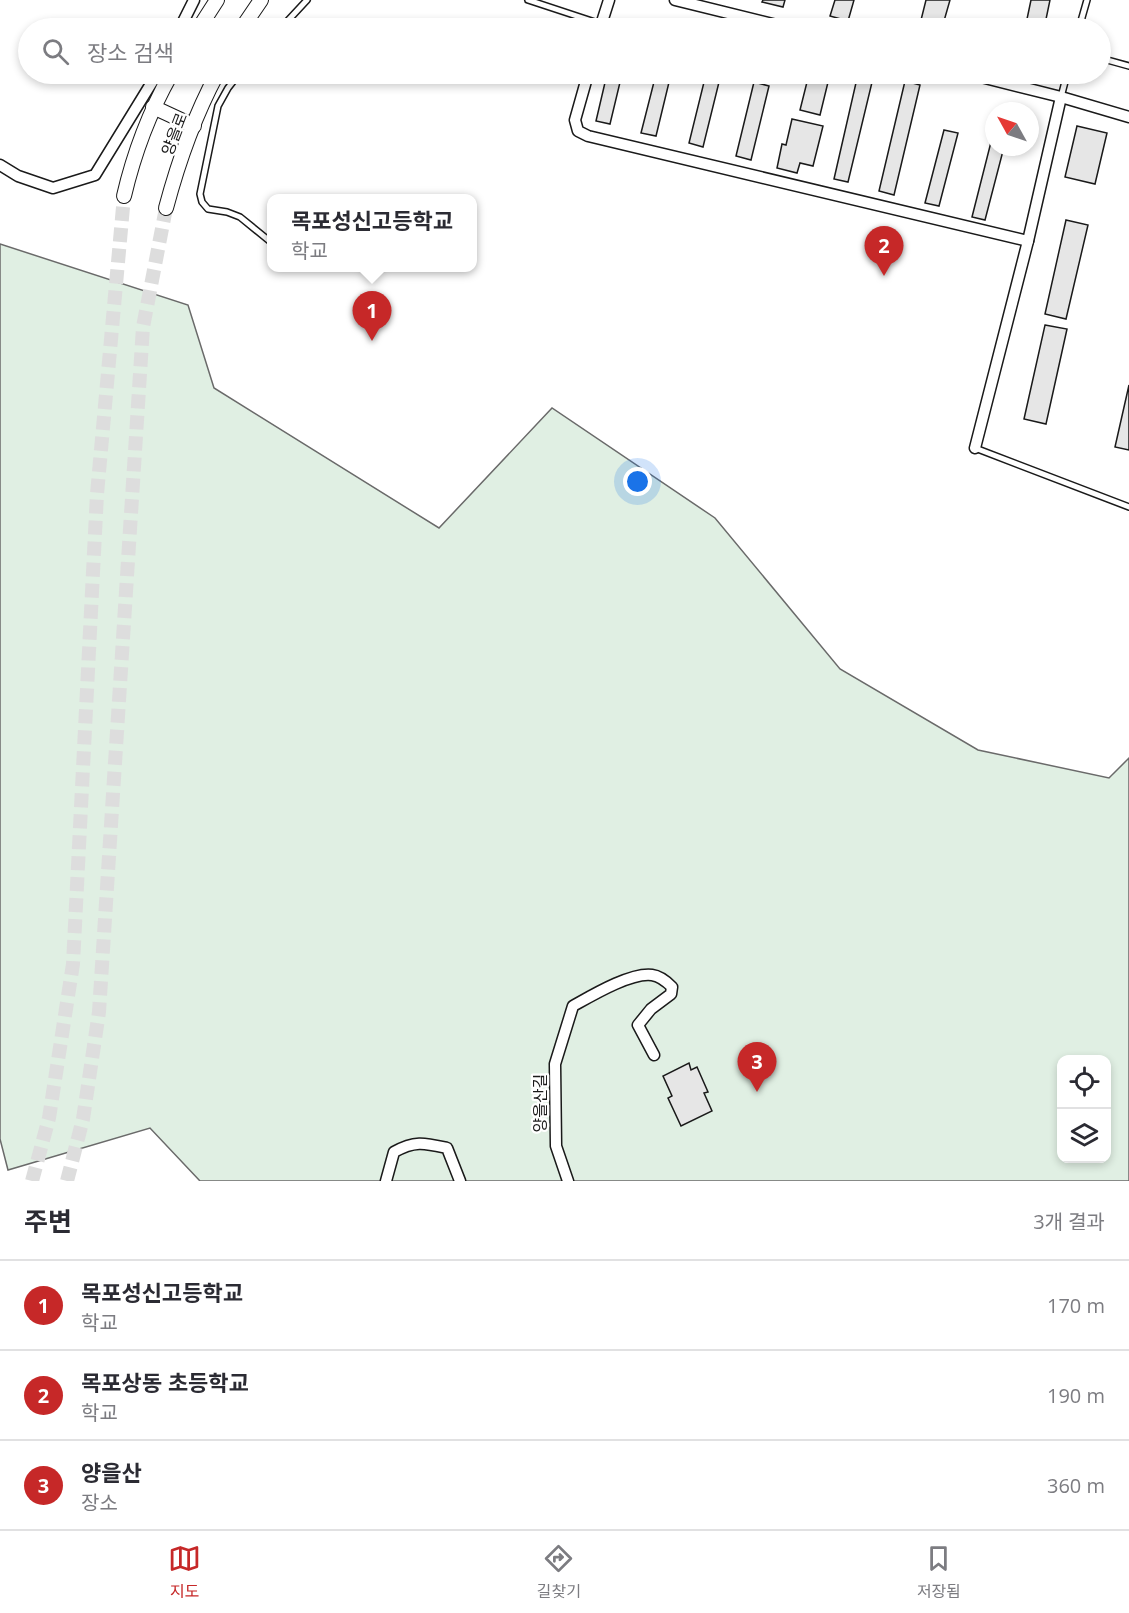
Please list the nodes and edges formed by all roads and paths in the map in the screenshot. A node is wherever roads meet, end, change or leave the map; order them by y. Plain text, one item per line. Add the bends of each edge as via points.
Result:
1 (194, 0) edge
2 (217, 0) edge
3 (261, 0) edge
4 (307, 0) edge
5 (528, 0) edge
6 (609, 0) edge
7 (675, 0) edge
8 (1087, 0) edge
9 (185, 18) edge
10 (205, 18) edge
11 (249, 18) edge
12 (290, 18) edge
13 (579, 18) edge
14 (603, 18) edge
15 (748, 18) edge
16 (1082, 18) edge
17 (1111, 61) edge
18 (1129, 66) edge
19 (151, 84) edge
20 (166, 84) edge
21 (213, 84) edge
22 (231, 84) edge
23 (585, 84) edge
24 (1009, 84) edge
25 (1064, 84) edge
26 (1061, 97) junction
27 (153, 107) junction
28 (1129, 117) edge
29 (194, 126) junction
30 (0, 165) edge
31 (124, 196) tunnel mouth
32 (166, 208) tunnel mouth
33 (267, 239) edge
34 (1028, 241) junction
35 (975, 448) joint
36 (1129, 507) edge
37 (654, 1055) dead end
38 (386, 1181) edge
39 (460, 1181) edge
40 (568, 1181) edge

1 - 9 street
2 - 10 street
3 - 11 street
4 - 12 lane
5 - 13 lane
6 - 14 street
7 - 15 street
8 - 16 lane
17 - 18 lane
19 - 30 street via 95,175 53,188
20 - 27 street, 양을로
21 - 29 street, 양을로
22 - 33 lane via 218,106 200,194 208,209 240,217
23 - 34 street via 576,120 578,131 588,136
24 - 26 street
25 - 26 lane
26 - 28 street
26 - 34 street
27 - 29 street
27 - 31 street, 양을로
29 - 32 street, 양을로
34 - 35 street
35 - 36 lane
37 - 40 street, 양을산길 via 638,1025 670,994 672,987 664,980 653,975 632,979 573,1006 555,1064 556,1146
38 - 39 street via 394,1152 408,1144 447,1148

